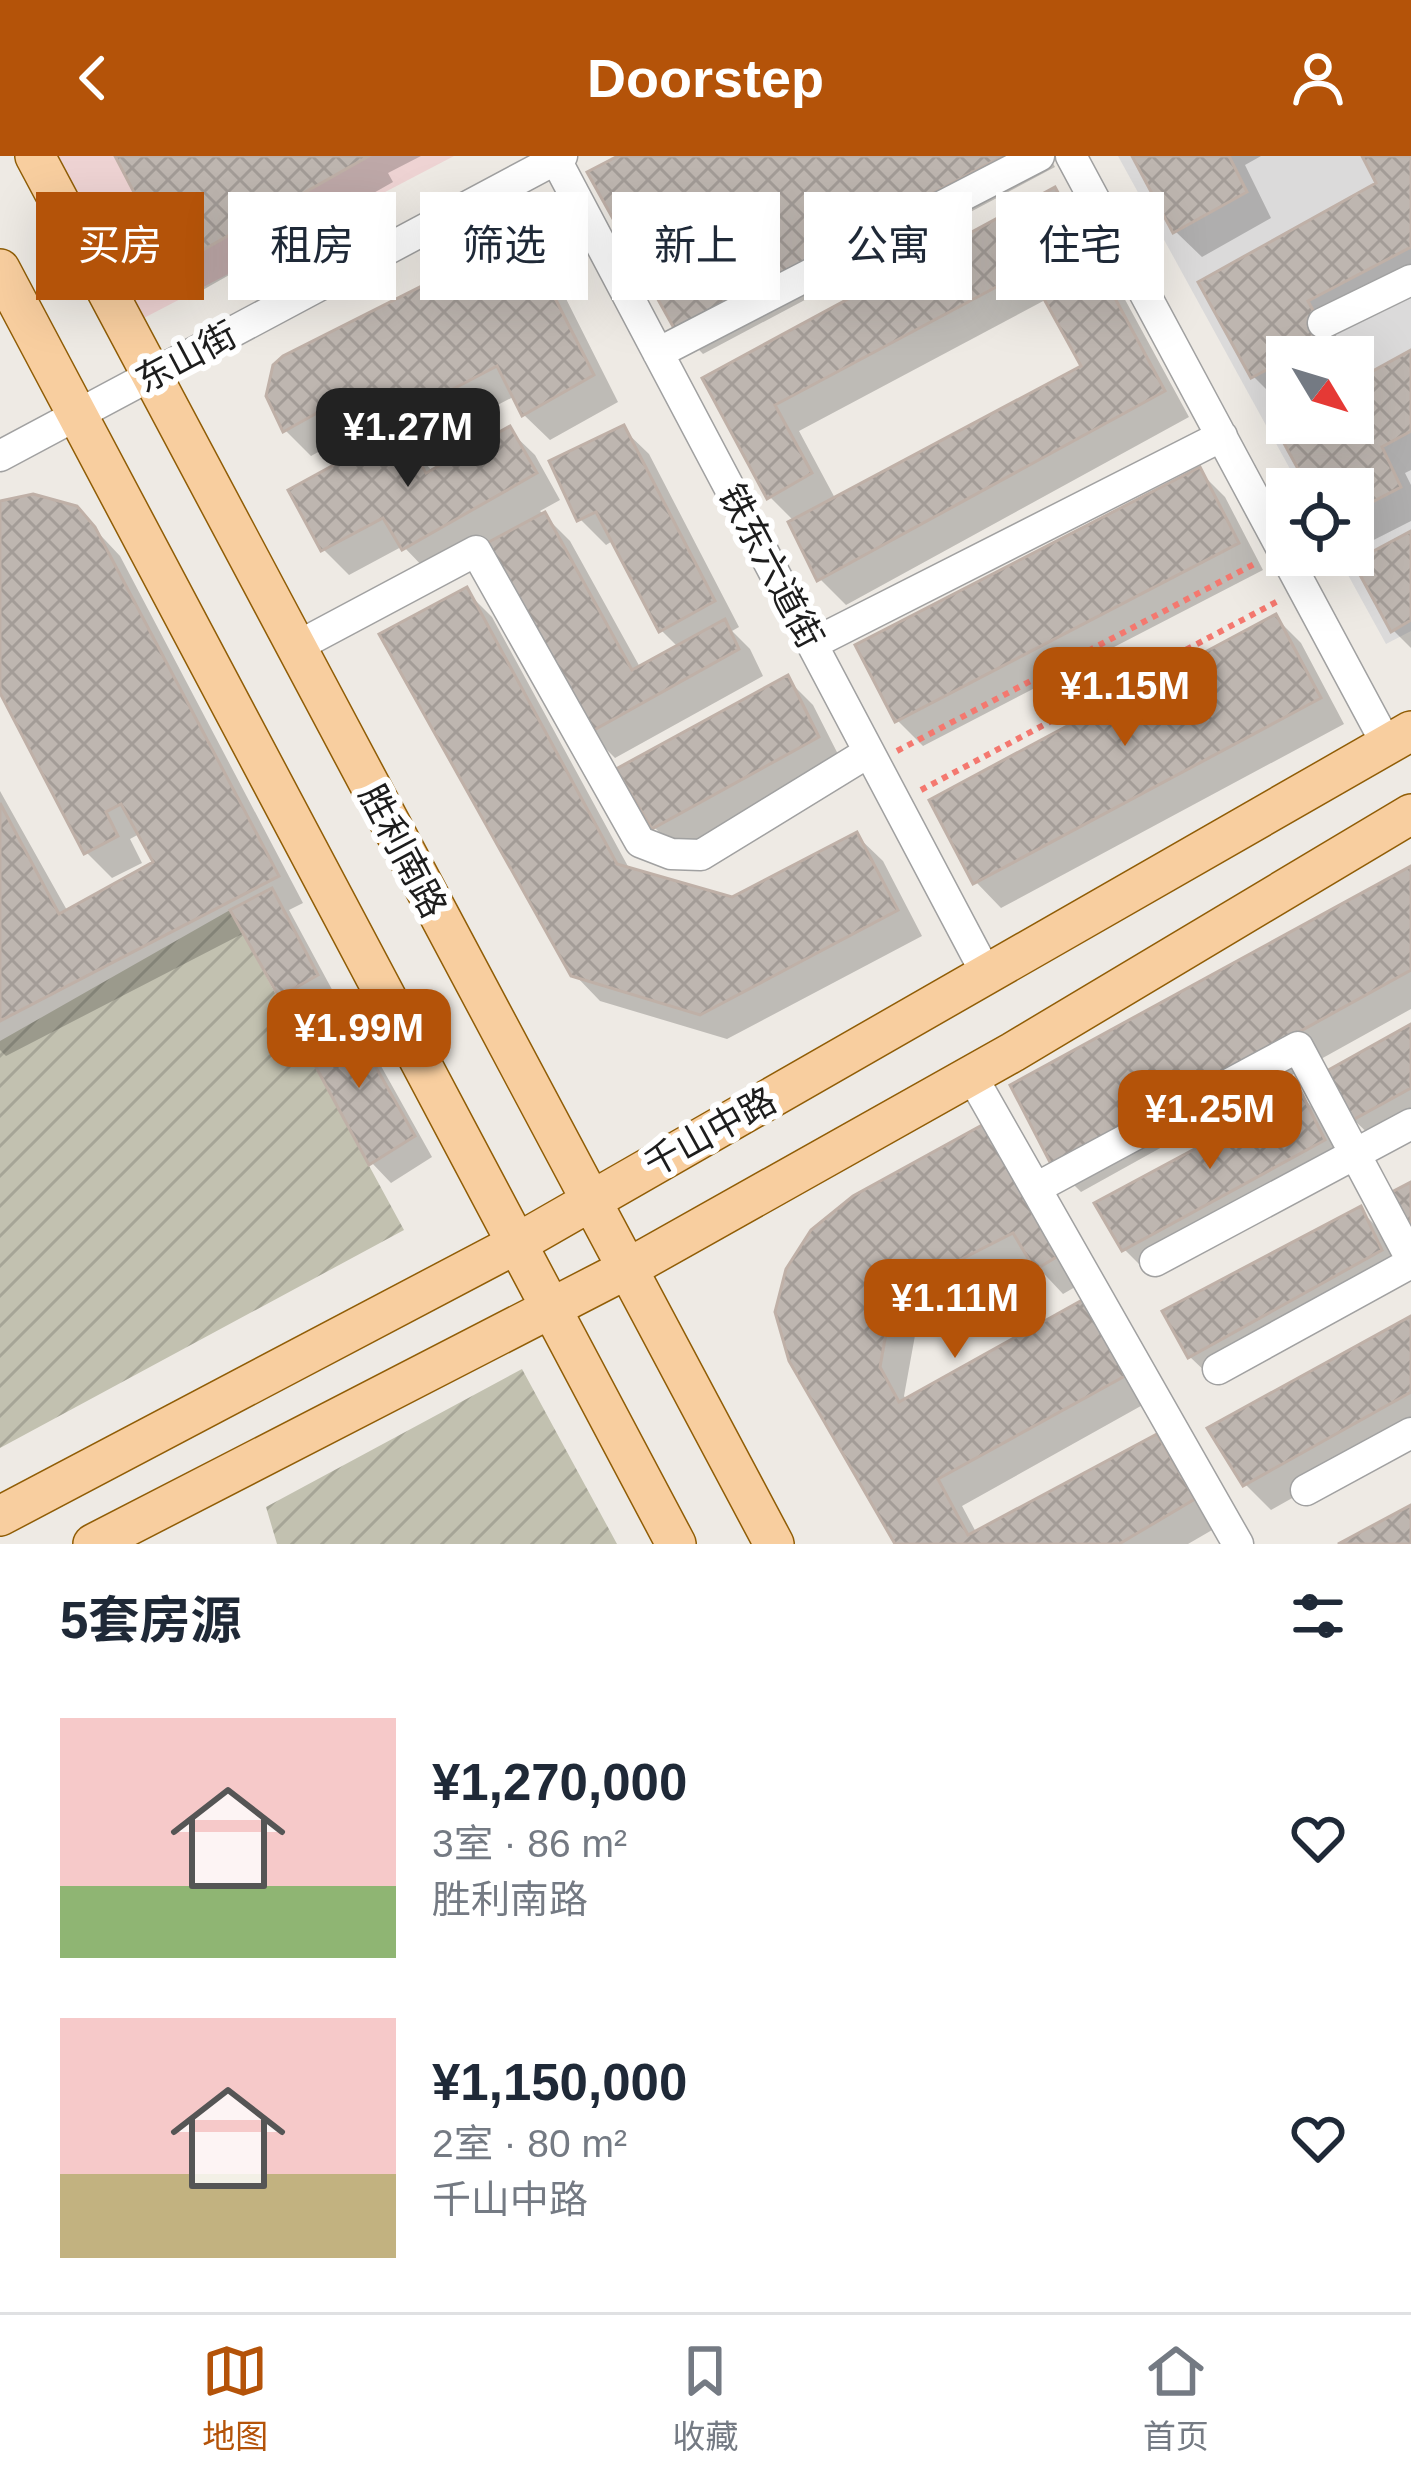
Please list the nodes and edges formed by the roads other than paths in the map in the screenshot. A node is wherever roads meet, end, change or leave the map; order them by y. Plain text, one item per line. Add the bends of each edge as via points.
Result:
1 (35, 156) edge
2 (1039, 156) edge
3 (1071, 156) edge
4 (557, 157) edge
5 (0, 269) edge
6 (1411, 280) edge
7 (1323, 323) dead end
8 (658, 353) junction
9 (151, 376) junction
10 (75, 416) junction
11 (1222, 436) junction
12 (0, 456) edge
13 (812, 644) junction
14 (296, 647) junction
15 (1403, 733) edge
16 (872, 758) junction
17 (1411, 814) edge
18 (988, 977) junction
19 (970, 1073) junction
20 (1411, 1124) edge
21 (1355, 1154) junction
22 (1037, 1187) junction
23 (587, 1202) junction
24 (516, 1244) junction
25 (1155, 1261) dead end
26 (1411, 1261) edge
27 (625, 1270) junction
28 (551, 1310) junction
29 (1218, 1369) dead end
30 (1411, 1433) edge
31 (1306, 1490) dead end
32 (0, 1516) edge
33 (93, 1544) edge
34 (676, 1544) edge
35 (774, 1544) edge
36 (1238, 1544) edge

1 - 9 main road, 胜利南路
2 - 8 street
3 - 11 street
4 - 8 street, 铁东六道街
4 - 9 street, 东山街
5 - 10 main road
6 - 7 street
8 - 13 street, 铁东六道街
9 - 10 street, 东山街
9 - 14 main road, 胜利南路
10 - 12 street, 东山街
10 - 24 main road
11 - 13 street
11 - 15 street via 1303,588
13 - 16 street, 铁东六道街
14 - 16 street via 476,551 640,842 671,854 700,855
14 - 23 main road, 胜利南路
15 - 18 main road, 千山中路
16 - 18 street, 铁东六道街
17 - 19 main road
18 - 23 main road, 千山中路
19 - 22 street
19 - 27 main road
20 - 21 street
21 - 22 street via 1298,1047
21 - 25 street
21 - 26 street
22 - 36 street
23 - 24 main road, 千山中路
23 - 27 main road, 胜利南路
24 - 28 main road
24 - 32 main road, 千山中路
26 - 29 street
27 - 28 main road
27 - 35 main road, 胜利南路
28 - 33 main road
28 - 34 main road
30 - 31 street

